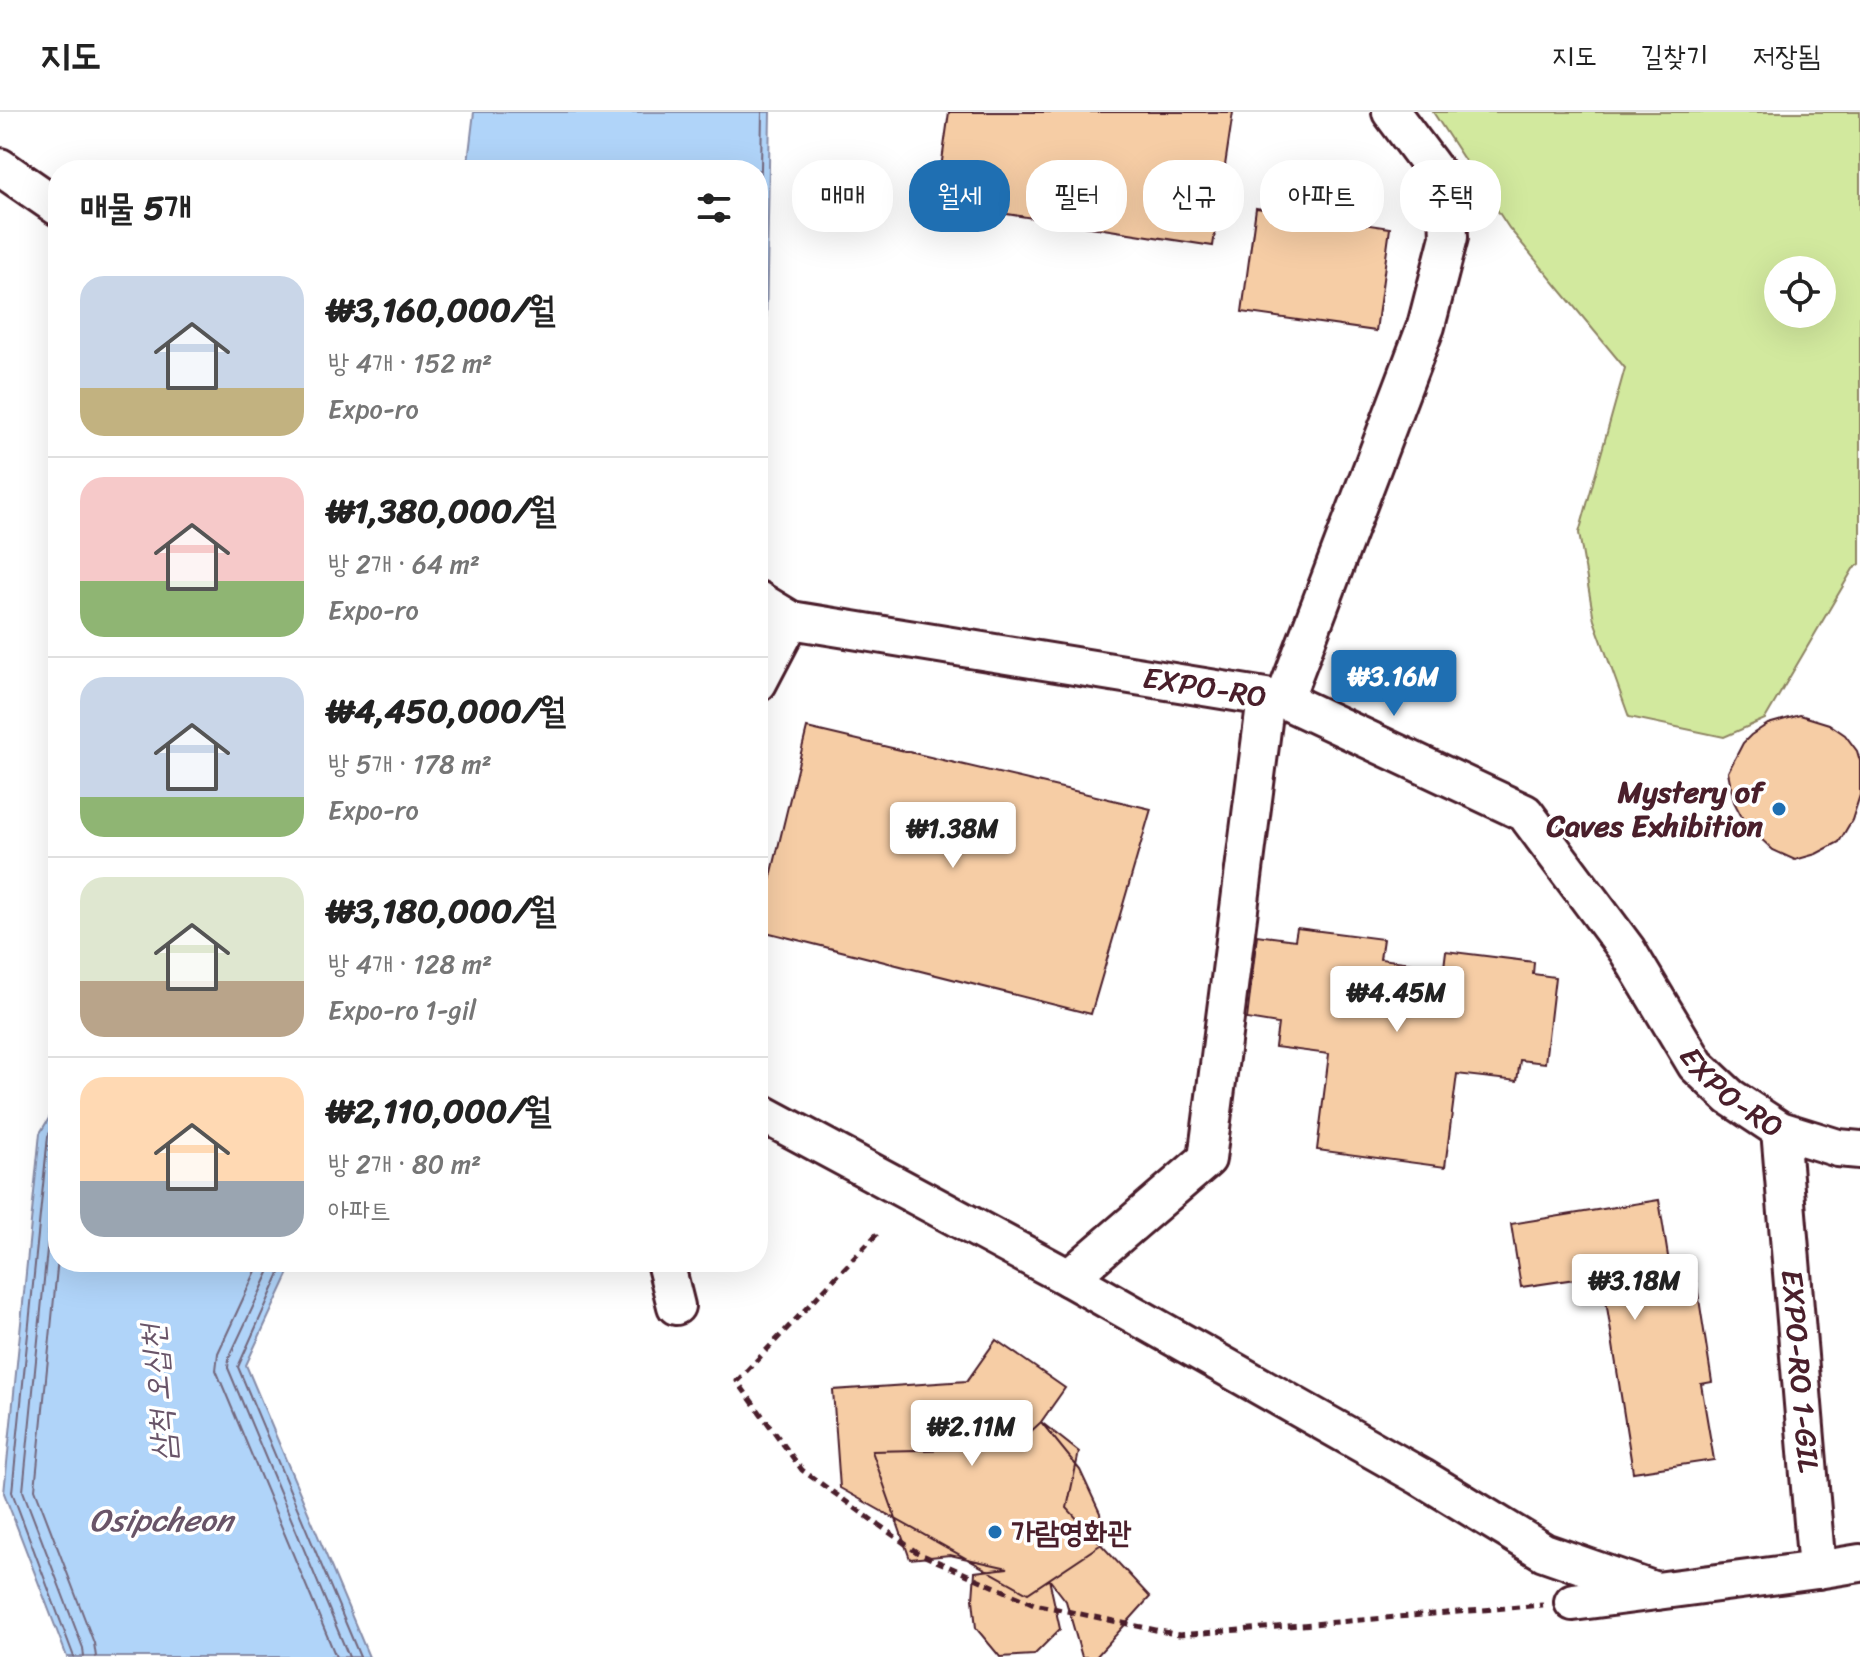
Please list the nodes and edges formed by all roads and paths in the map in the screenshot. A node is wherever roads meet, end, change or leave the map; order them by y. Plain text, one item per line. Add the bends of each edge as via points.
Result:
1 (1391, 112) edge
2 (0, 167) edge
3 (48, 200) edge
4 (768, 606) edge
5 (791, 620) junction
6 (768, 664) edge
7 (1275, 699) junction
8 (768, 1116) edge
9 (1780, 1130) junction
10 (1860, 1150) edge
11 (877, 1234) dead end
12 (668, 1272) edge
13 (1069, 1278) junction
14 (676, 1306) dead end
15 (1860, 1563) edge
16 (1817, 1570) junction
17 (1656, 1591) junction
18 (1573, 1602) joint

1 - 7 street via 1447,187 1449,237 1426,326
2 - 3 street
4 - 5 street, EXPO-RO
5 - 6 street
5 - 7 street, EXPO-RO
7 - 9 street, EXPO-RO via 1525,813 1627,950 1696,1065 1730,1097
7 - 13 street via 1207,1159
8 - 13 street
9 - 10 street, EXPO-RO
9 - 16 street, EXPO-RO 1-GIL
11 - 18 path via 737,1381 802,1470 918,1553 1034,1604 1179,1635
12 - 14 street
13 - 17 street via 1544,1552
15 - 16 street
16 - 17 street
17 - 18 street

